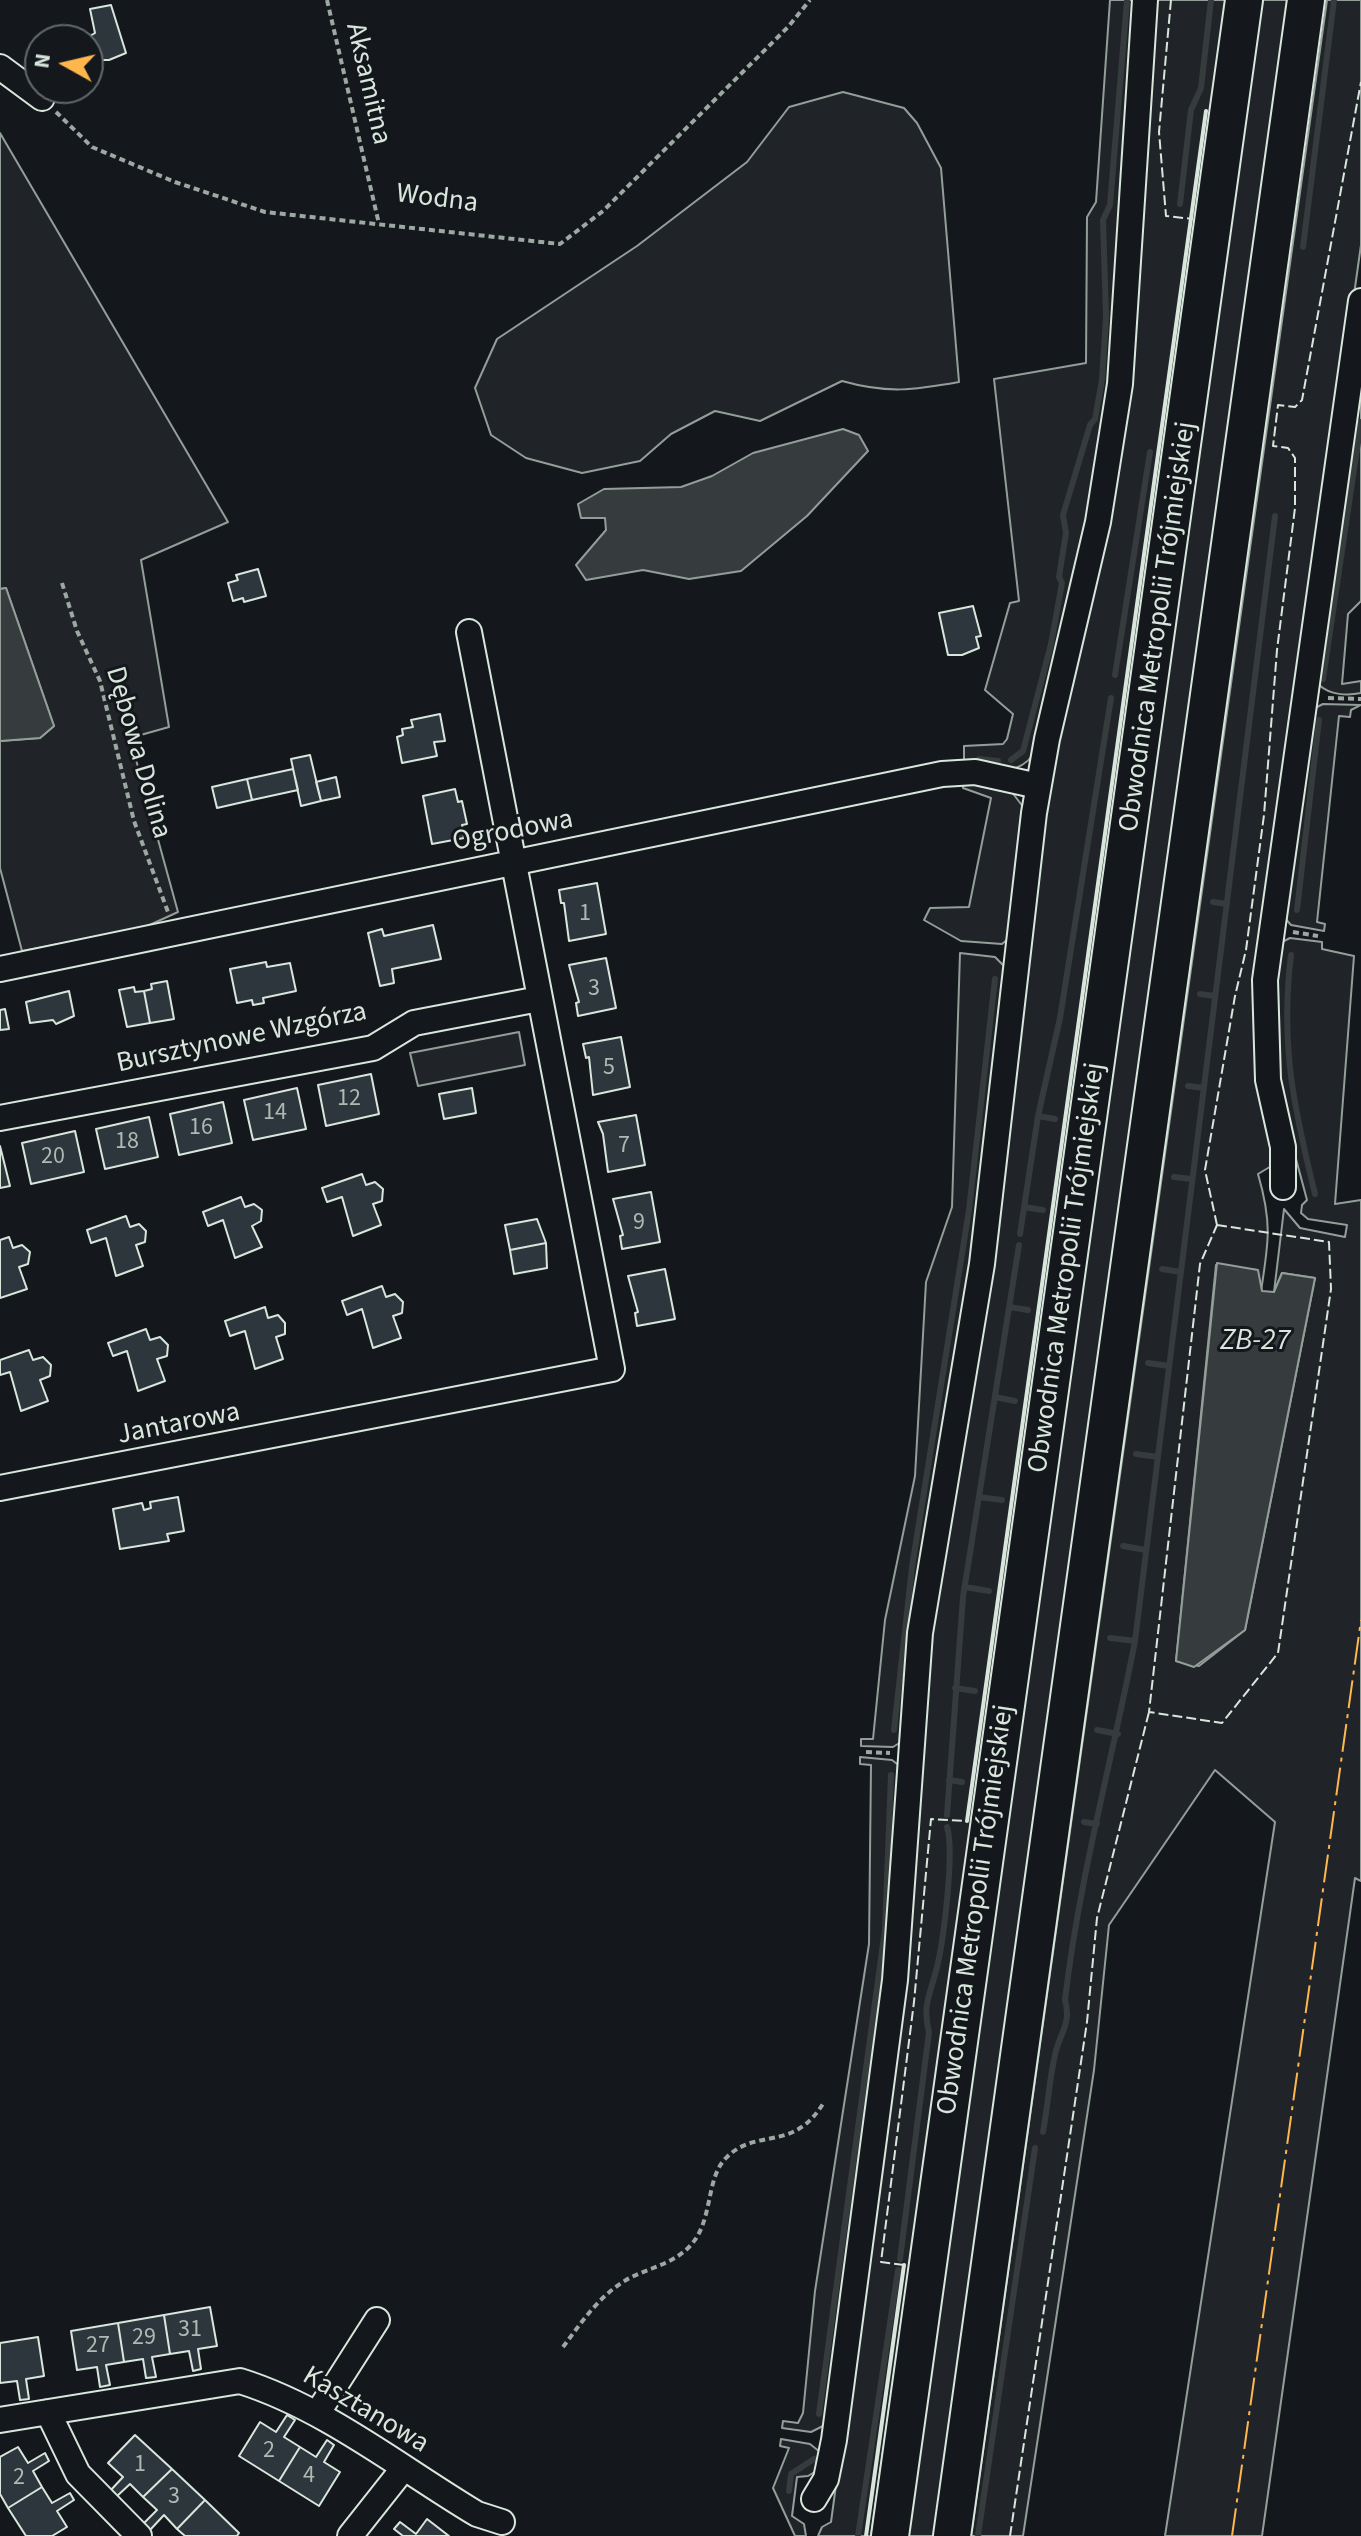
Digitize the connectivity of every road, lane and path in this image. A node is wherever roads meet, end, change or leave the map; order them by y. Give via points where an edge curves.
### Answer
1 (327, 0) edge
2 (810, 0) edge
3 (1145, 0) edge
4 (1244, 0) edge
5 (1306, 0) edge
6 (0, 67) edge
7 (24, 85) edge
8 (48, 104) edge
9 (379, 224) junction
10 (1361, 301) edge
11 (62, 583) dead end
12 (469, 632) dead end
13 (1361, 699) edge
14 (1343, 700) dead end
15 (1038, 786) junction
16 (512, 863) junction
17 (182, 929) junction
18 (0, 969) edge
19 (539, 999) junction
20 (0, 1118) edge
21 (1283, 1187) dead end
22 (0, 1488) edge
23 (824, 2102) dead end
24 (377, 2320) dead end
25 (563, 2347) dead end
26 (48, 2412) junction
27 (317, 2414) junction
28 (0, 2420) edge
29 (403, 2469) junction
30 (814, 2499) dead end
31 (502, 2522) dead end
32 (139, 2536) edge
33 (350, 2536) edge
34 (890, 2536) edge
35 (952, 2536) edge

1 - 9 path, Aksamitna
2 - 9 path, Wodna via 603,211 560,244
3 - 15 street via 1120,384 1098,522
4 - 34 highway, Obwodnica Metropolii Trójmiejskiej
5 - 35 highway
6 - 7 street
8 - 9 path, Wodna via 92,147 175,182 265,212
10 - 21 street via 1265,980 1268,1080 1283,1147
11 - 17 path, Dębowa Dolina via 100,681 134,821 158,892
12 - 16 street
13 - 14 path
15 - 16 street, Ogrodowa via 975,772 942,774
15 - 30 street via 982,1264 920,1633 889,2026 834,2440 826,2479
16 - 17 street, Ogrodowa
16 - 19 street
17 - 18 street, Ogrodowa
19 - 20 street, Bursztynowe Wzgórza via 414,1023 373,1048
19 - 22 street, Jantarowa via 612,1369
23 - 25 path via 813,2121 788,2136 740,2148 725,2158 713,2185 708,2217 691,2245 673,2260 626,2280 594,2306
24 - 27 street
26 - 27 street, Kasztanowa via 240,2381
26 - 28 street, Kasztanowa
26 - 32 street via 78,2474
27 - 29 street, Kasztanowa
29 - 31 street, Kasztanowa via 477,2514
29 - 33 street

